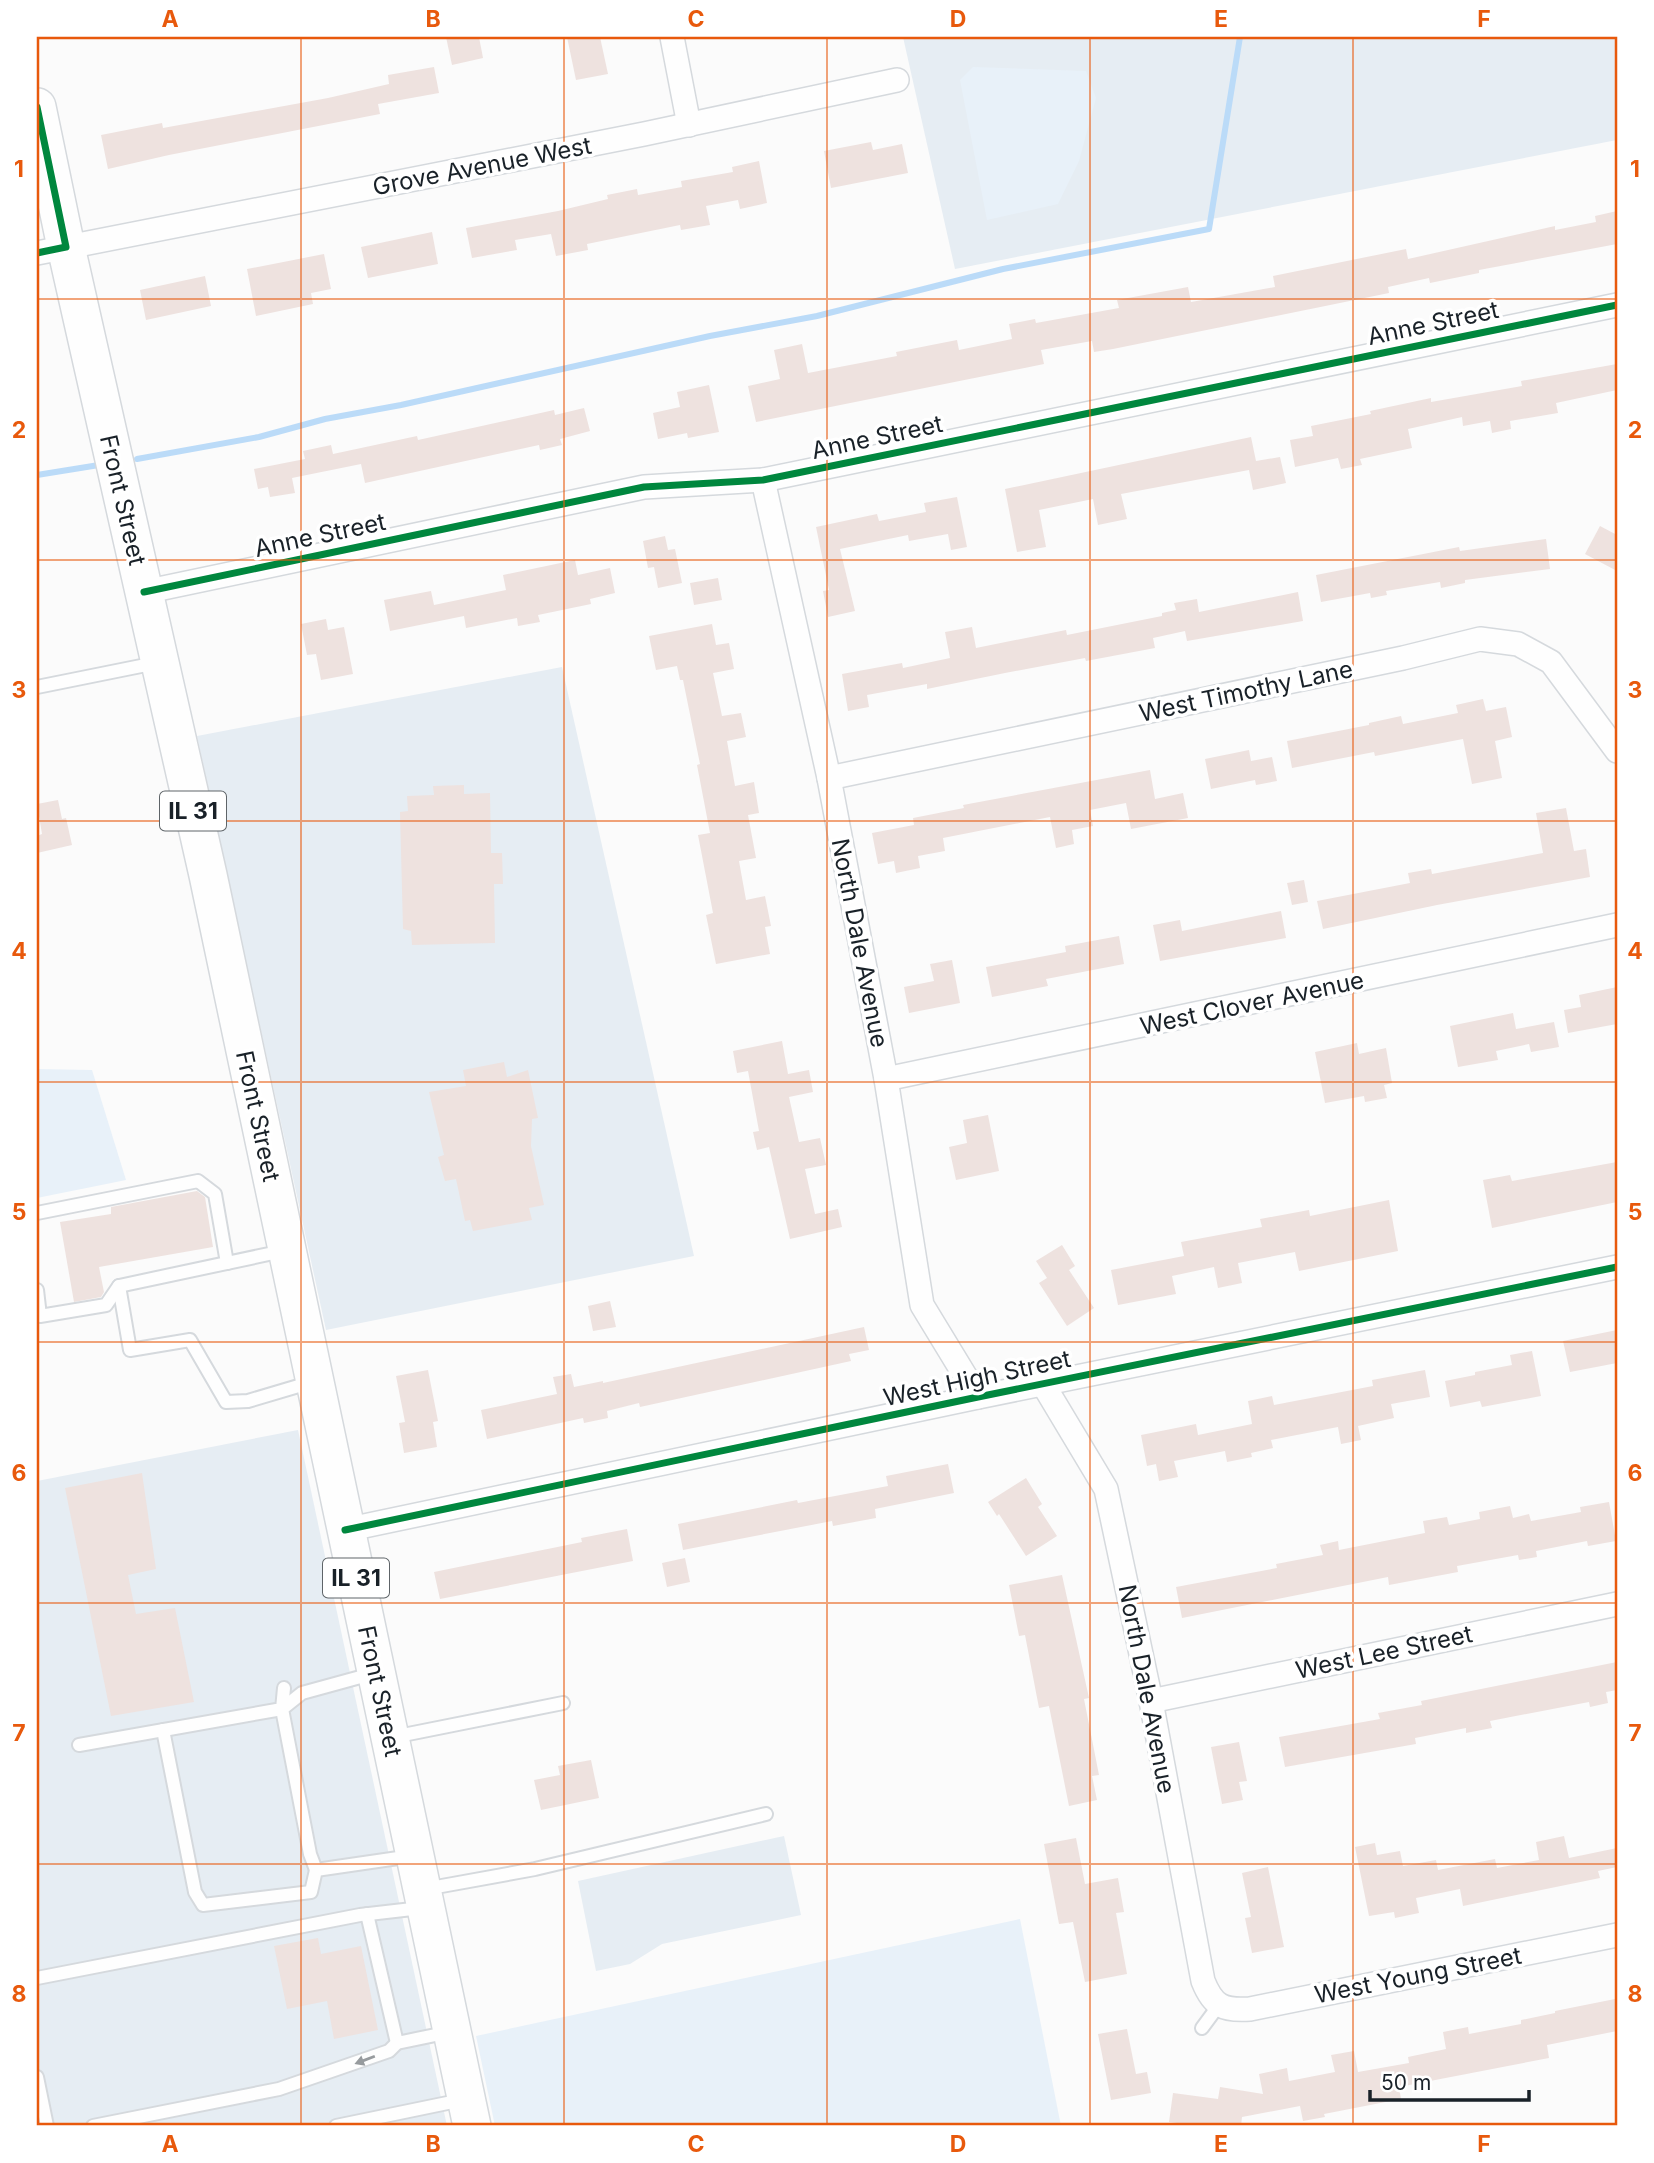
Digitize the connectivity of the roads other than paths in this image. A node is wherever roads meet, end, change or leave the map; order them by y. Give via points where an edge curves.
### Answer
1 (672, 37) edge
2 (897, 80) dead end
3 (37, 107) edge
4 (689, 125) junction
5 (51, 250) edge
6 (1617, 305) edge
7 (764, 480) junction
8 (144, 592) junction
9 (160, 662) junction
10 (37, 687) edge
11 (1617, 751) edge
12 (829, 778) junction
13 (1617, 925) edge
14 (886, 1079) junction
15 (37, 1213) edge
16 (286, 1250) junction
17 (227, 1263) junction
18 (1617, 1267) edge
19 (119, 1286) junction
20 (37, 1290) edge
21 (38, 1316) edge
22 (314, 1382) junction
23 (1043, 1384) junction
24 (978, 1397) junction
25 (345, 1530) junction
26 (1617, 1604) edge
27 (376, 1672) junction
28 (284, 1688) dead end
29 (1151, 1701) junction
30 (563, 1703) dead end
31 (282, 1709) junction
32 (163, 1730) junction
33 (389, 1738) junction
34 (79, 1745) dead end
35 (766, 1814) dead end
36 (316, 1870) junction
37 (420, 1884) junction
38 (367, 1914) junction
39 (1617, 1935) edge
40 (37, 1978) edge
41 (1219, 2005) junction
42 (1202, 2028) dead end
43 (452, 2032) junction
44 (397, 2043) junction
45 (37, 2077) edge
46 (469, 2113) edge
47 (380, 2122) edge
48 (47, 2126) edge
49 (93, 2126) edge
50 (336, 2126) edge

1 - 4 street
2 - 4 street, Grove Avenue West
3 - 5 main road, Front Street / IL 31
4 - 5 street, Grove Avenue West
5 - 8 main road, Front Street / IL 31
6 - 7 street, Anne Street
7 - 8 street, Anne Street via 644,487
7 - 12 street, North Dale Avenue
8 - 9 main road, Front Street / IL 31
9 - 10 lane
9 - 16 main road, Front Street / IL 31
11 - 12 street, West Timothy Lane via 1551,662 1518,644 1480,639
12 - 14 street, North Dale Avenue
13 - 14 street, West Clover Avenue
14 - 24 street, North Dale Avenue via 922,1305
15 - 17 lane via 198,1181 215,1194
16 - 17 lane
16 - 22 main road, Front Street / IL 31
17 - 19 lane
18 - 23 street, West High Street
19 - 21 lane via 106,1305
19 - 22 lane via 130,1350 190,1340 226,1402 248,1401
20 - 21 lane
22 - 25 main road, Front Street / IL 31
23 - 24 street, West High Street
23 - 29 street, North Dale Avenue via 1106,1489
24 - 25 street, West High Street
25 - 27 main road, Front Street / IL 31
26 - 29 street, West Lee Street
27 - 31 lane via 302,1693
27 - 33 main road, Front Street / IL 31
28 - 31 lane
29 - 41 street, North Dale Avenue via 1203,1981
30 - 33 lane
31 - 32 lane
31 - 36 lane
32 - 34 lane
32 - 36 lane via 195,1892 202,1905 311,1892
33 - 37 main road, Front Street / IL 31
35 - 37 lane via 535,1869
36 - 37 lane
37 - 38 lane
37 - 43 main road, Front Street / IL 31
38 - 40 lane
38 - 44 lane
39 - 41 street, West Young Street via 1250,2009
41 - 42 lane
43 - 44 lane
43 - 46 main road, Front Street / IL 31
44 -> 49 lane via 389,2050 279,2089
45 - 48 lane
46 - 47 lane
47 - 50 lane

